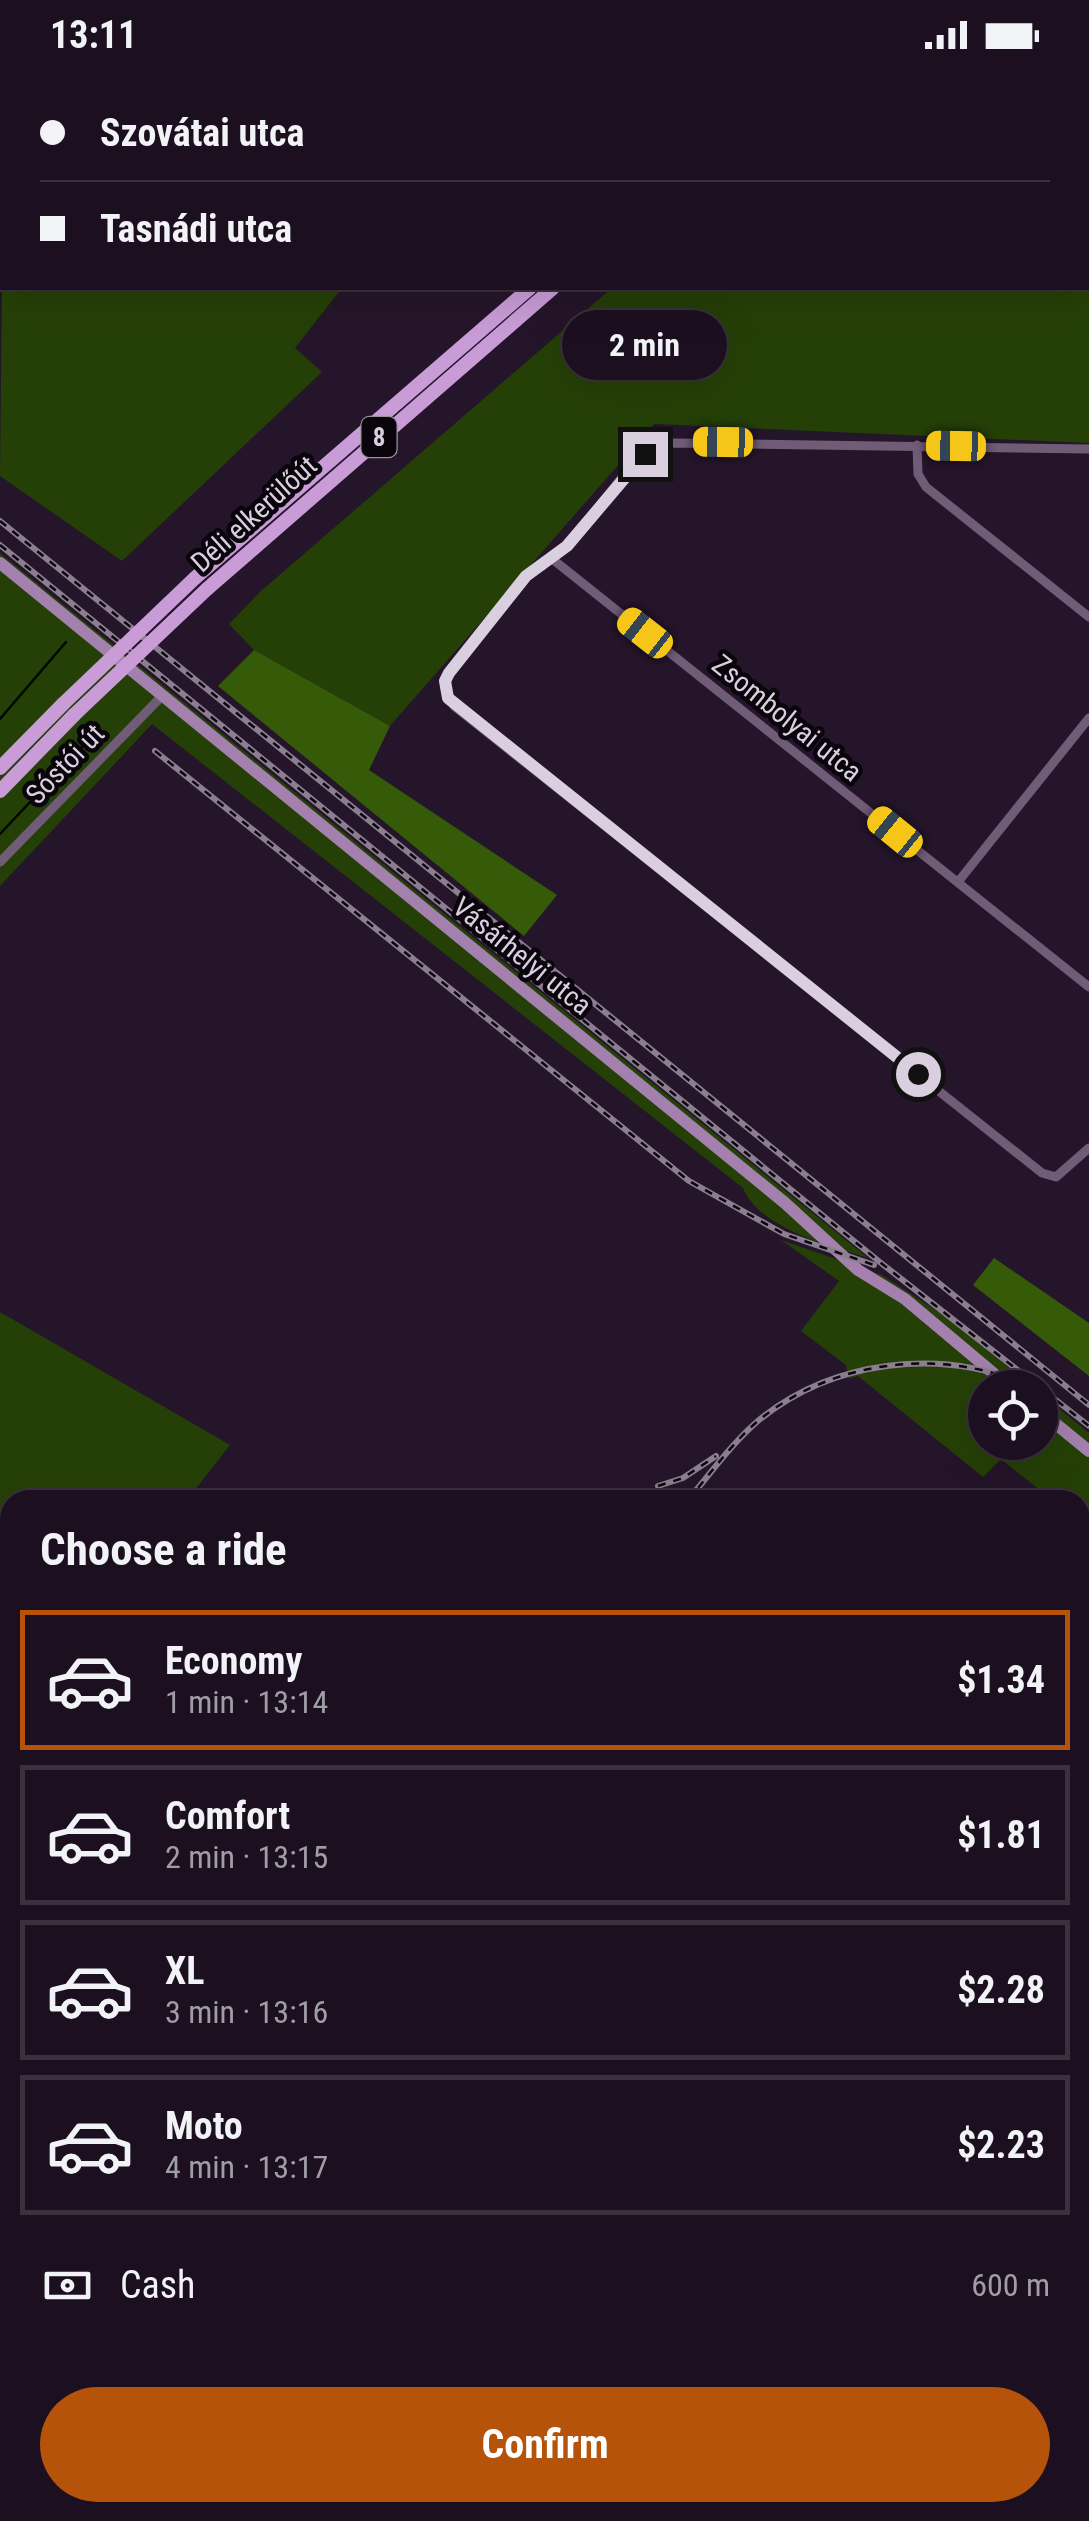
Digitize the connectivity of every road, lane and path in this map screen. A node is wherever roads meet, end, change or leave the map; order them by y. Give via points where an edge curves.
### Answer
1 (528, 290) edge
2 (551, 290) edge
3 (918, 445) junction
4 (1089, 449) edge
5 (552, 558) junction
6 (0, 564) edge
7 (1089, 616) edge
8 (162, 696) junction
9 (68, 709) junction
10 (1089, 718) edge
11 (0, 768) edge
12 (0, 791) edge
13 (0, 862) edge
14 (958, 882) junction
15 (1089, 987) edge
16 (1089, 1148) edge
17 (990, 1370) edge
18 (1058, 1426) edge
19 (1089, 1452) edge

1 - 9 main road, Déli elkerülőút / 8, bridge via 195,578
2 - 9 main road, Déli elkerülőút / 8, bridge
3 - 4 street
3 - 5 street via 672,442 632,465
3 - 7 street via 918,474 926,486
5 - 14 street, Zsombolyai utca
5 - 16 street via 526,576 449,673 445,688 454,706 1048,1176 1064,1173
6 - 8 street, Vásárhelyi utca
8 - 13 street, Sóstói út
8 - 17 street, Vásárhelyi utca via 771,1191 858,1270 906,1300
9 - 11 main road, Déli elkerülőút / 8
9 - 12 main road, Déli elkerülőút / 8
10 - 14 street
14 - 15 street, Zsombolyai utca
18 - 19 street

